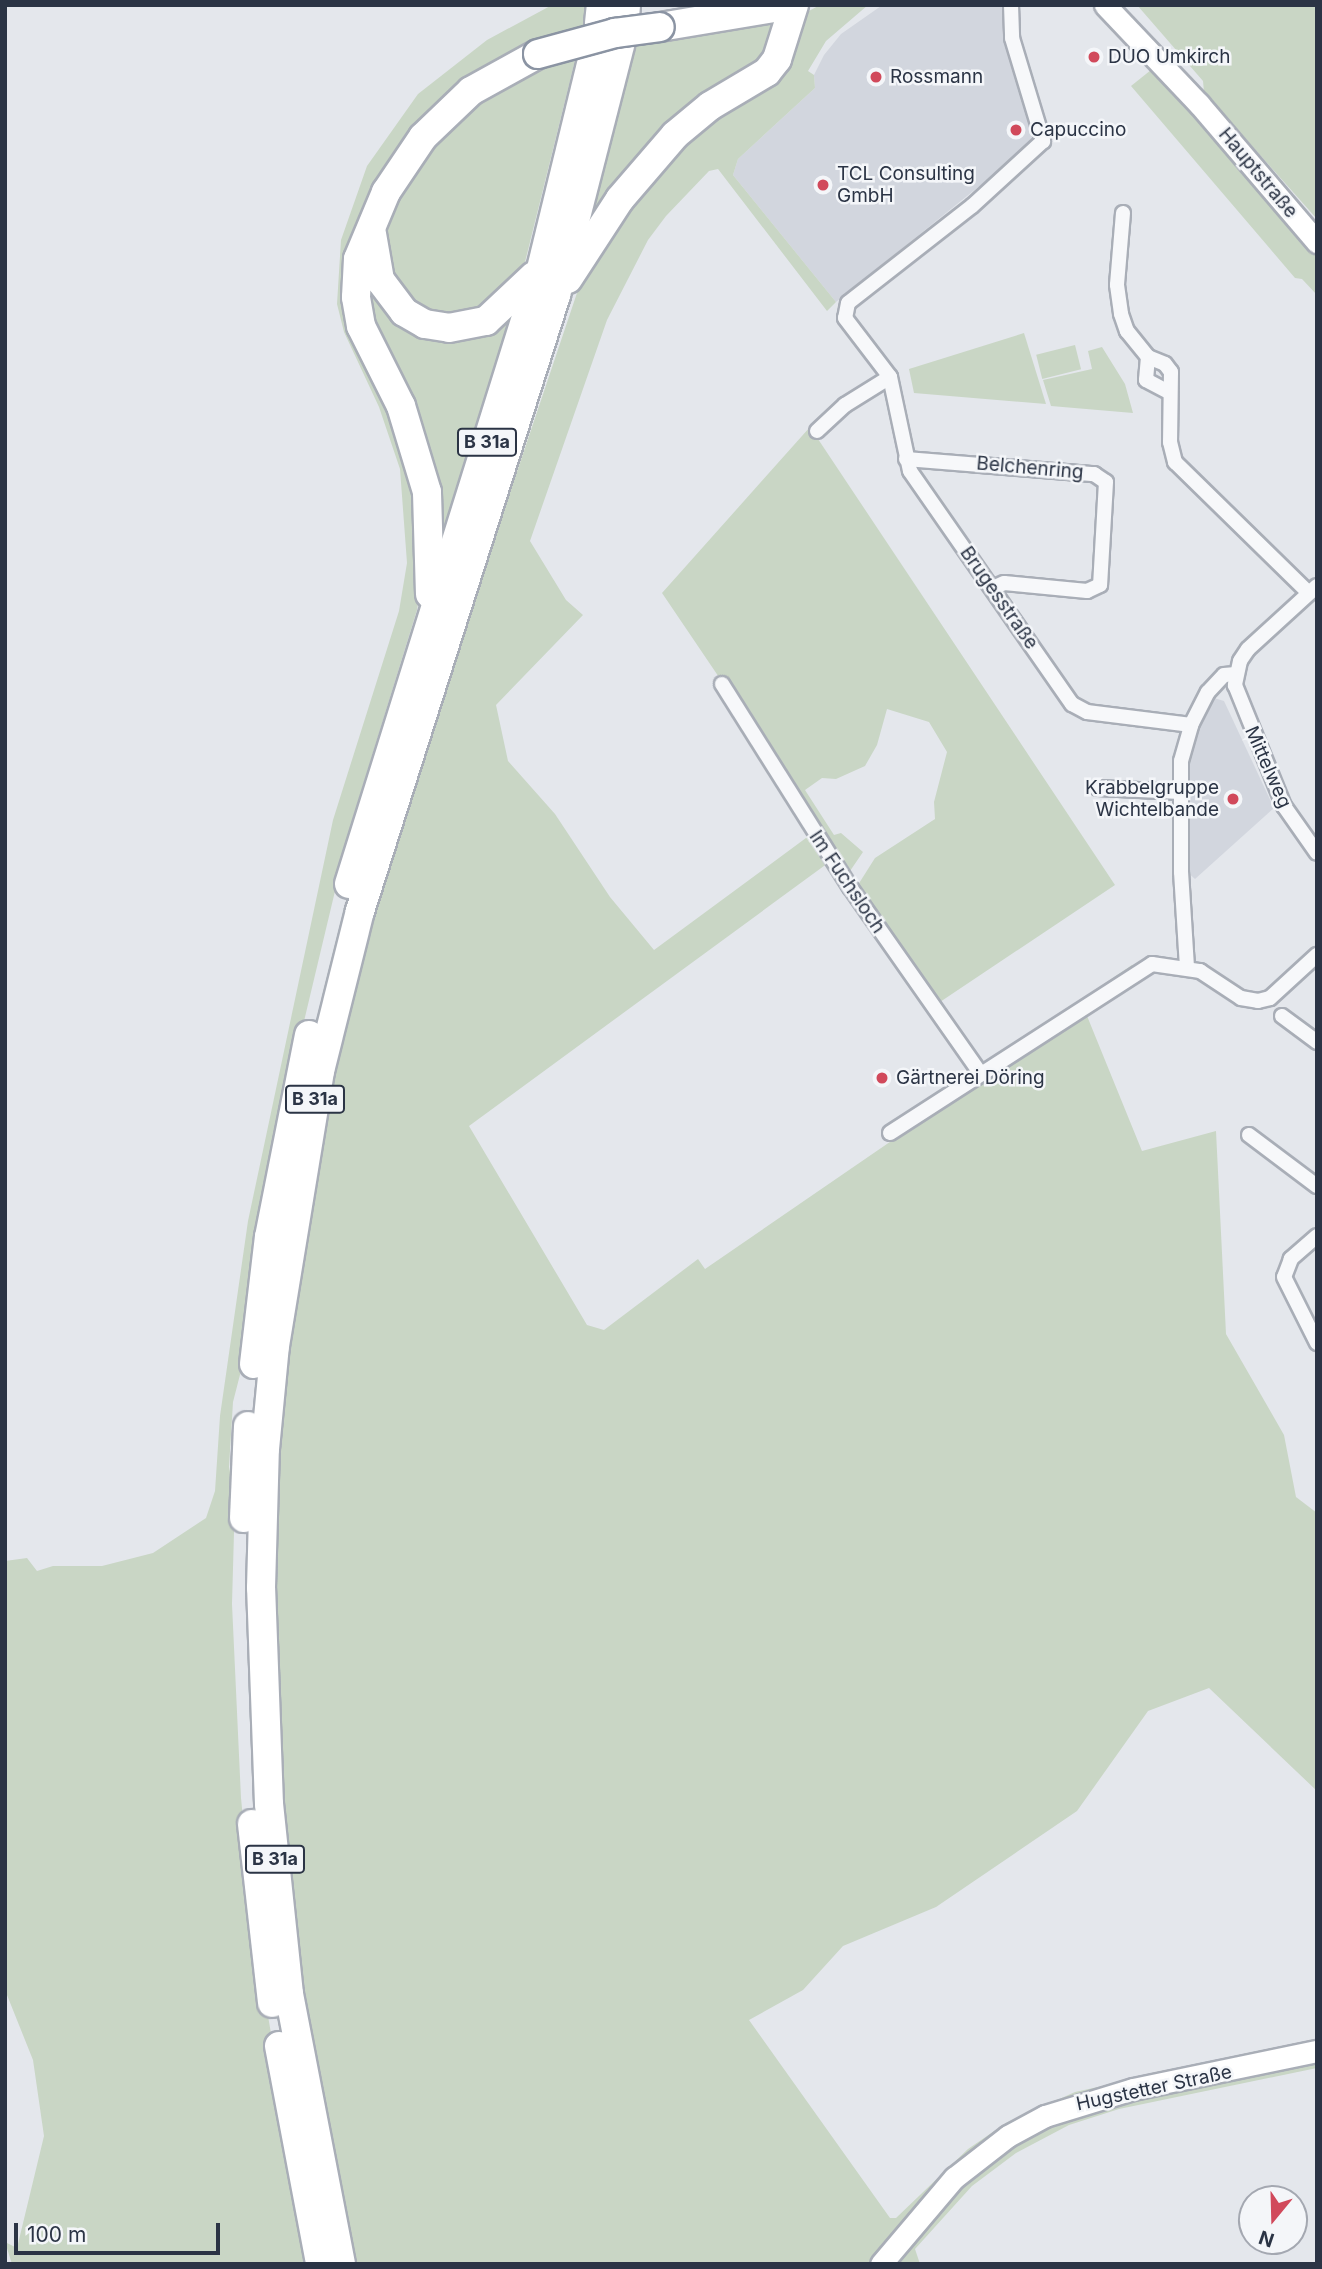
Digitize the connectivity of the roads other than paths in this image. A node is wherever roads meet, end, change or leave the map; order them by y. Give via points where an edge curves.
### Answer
1 (793, 5) edge
2 (1011, 5) edge
3 (1019, 5) edge
4 (1105, 5) edge
5 (1119, 5) edge
6 (1012, 28) junction
7 (1199, 104) junction
8 (1123, 213) dead end
9 (372, 221) junction
10 (1317, 242) edge
11 (541, 269) junction
12 (556, 295) junction
13 (1148, 358) junction
14 (890, 377) junction
15 (1170, 393) junction
16 (817, 431) dead end
17 (906, 459) junction
18 (993, 588) junction
19 (1313, 589) edge
20 (431, 615) junction
21 (1236, 674) junction
22 (722, 684) dead end
23 (1191, 725) junction
24 (1098, 788) dead end
25 (1180, 792) junction
26 (1317, 853) edge
27 (1317, 956) edge
28 (1187, 967) junction
29 (1282, 1016) dead end
30 (1317, 1042) edge
31 (980, 1073) junction
32 (890, 1133) dead end
33 (1249, 1135) dead end
34 (1317, 1186) edge
35 (1317, 1236) edge
36 (1317, 1343) edge
37 (1317, 2051) edge
38 (320, 2264) edge
39 (341, 2264) edge
40 (881, 2264) edge

1 - 9 highway, bridge via 604,35 538,54 499,73 445,113 402,164
1 - 12 highway via 777,58 767,72 710,106 646,165
2 - 6 street, Brugesstraße
3 - 6 street
4 - 7 street, Hauptstraße
5 - 7 street, Hauptstraße via 1195,92
6 - 14 street, Brugesstraße via 1043,141 972,206 848,303 845,318
7 - 10 street, Hauptstraße
8 - 13 street via 1117,285 1121,314 1127,331
9 - 11 highway via 374,262 380,280 404,312 425,324 449,328 486,321
9 - 20 highway via 358,259 359,314 409,426 427,492
11 - 12 highway, B 31a via 607,48
11 - 20 highway, B 31a
12 - 39 highway, B 31a via 360,911 307,1138 275,1346 265,1449 261,1588 269,1804 289,1994
13 - 15 street via 1165,364 1171,372
13 - 15 street via 1146,380
14 - 16 street via 845,405
14 - 17 street, Brugesstraße
15 - 19 street via 1170,442 1175,462
17 - 18 street, Brugesstraße
17 - 18 street, Belchenring via 1094,474 1106,482 1100,584 1087,591 1003,583
18 - 23 street, Brugesstraße via 1072,704 1087,712
19 - 21 street via 1248,649
20 - 38 highway, B 31a via 363,835 292,1108 260,1299 245,1467 243,1656 249,1801 271,2002
21 - 23 street via 1224,675 1211,688
21 - 26 street, Mittelweg via 1239,700 1271,778 1284,806
22 - 31 street, Im Fuchsloch via 835,865
23 - 25 street via 1181,761
24 - 25 street
25 - 28 street
27 - 28 street via 1270,998 1258,1001 1241,998
28 - 31 street via 1152,964 1134,973
29 - 30 street
31 - 32 street
33 - 34 street
35 - 36 street via 1291,1259 1284,1276
37 - 40 street, Hugstetter Straße via 1133,2089 1045,2116 1008,2136 954,2178

